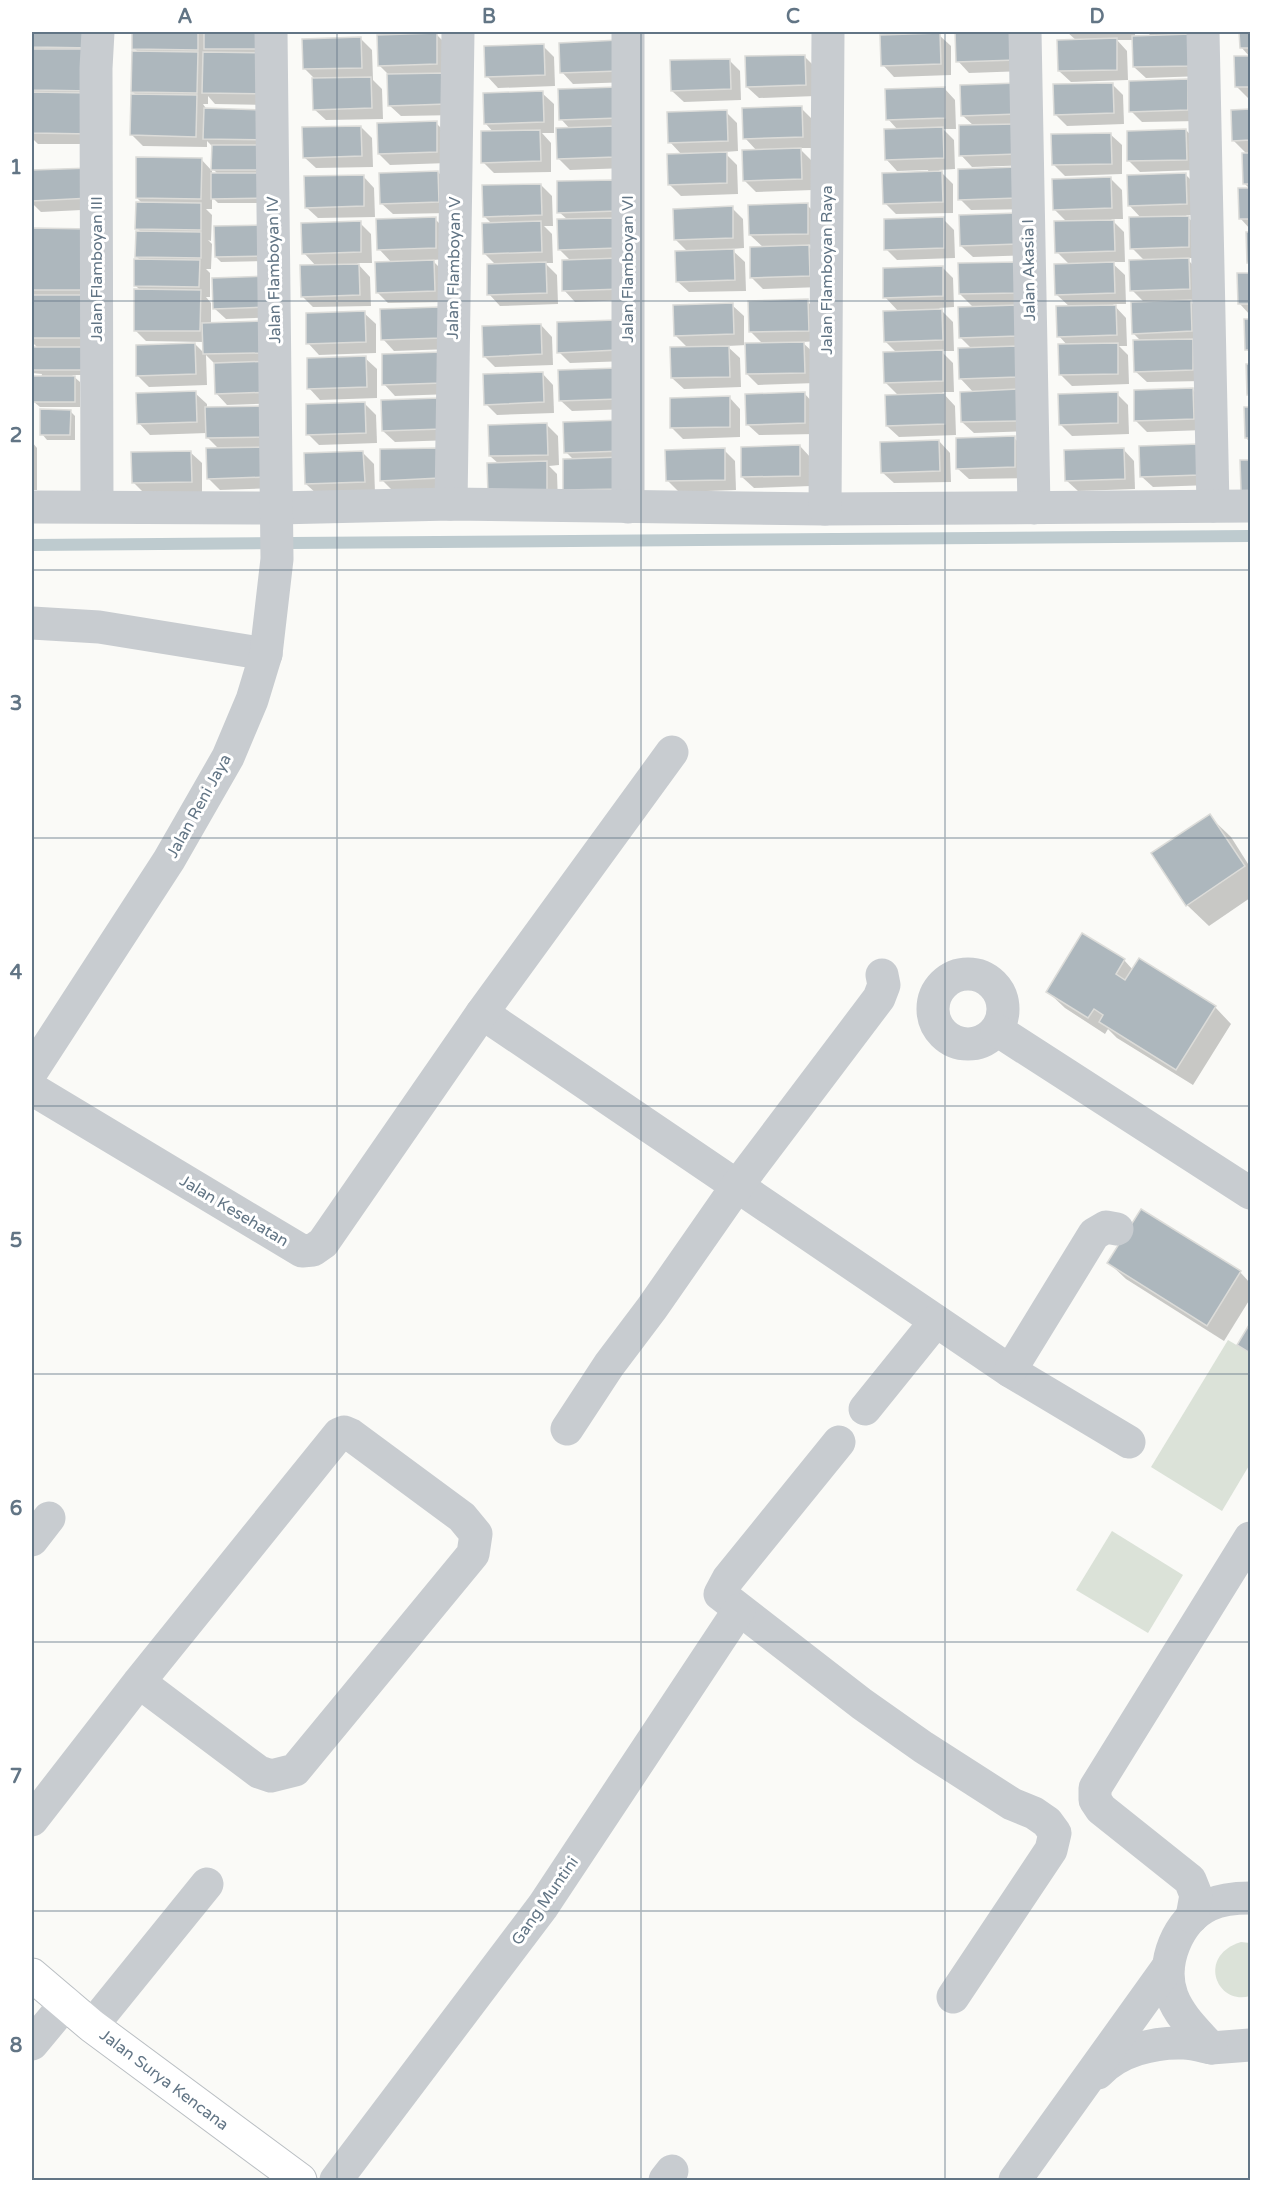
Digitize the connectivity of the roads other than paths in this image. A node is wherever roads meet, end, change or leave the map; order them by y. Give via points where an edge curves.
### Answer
1 (99, 32) edge
2 (271, 32) edge
3 (458, 32) edge
4 (628, 32) edge
5 (828, 32) edge
6 (1025, 32) edge
7 (1203, 32) edge
8 (451, 504) junction
9 (97, 506) junction
10 (1213, 506) junction
11 (1251, 506) edge
12 (32, 507) edge
13 (628, 507) junction
14 (277, 508) junction
15 (1034, 508) junction
16 (825, 509) junction
17 (32, 623) edge
18 (266, 654) junction
19 (672, 752) dead end
20 (882, 975) dead end
21 (482, 1014) junction
22 (997, 1030) dead end
23 (32, 1071) edge
24 (32, 1089) edge
25 (737, 1186) junction
26 (1251, 1193) edge
27 (1117, 1229) dead end
28 (936, 1321) junction
29 (1010, 1371) junction
30 (864, 1409) dead end
31 (567, 1429) dead end
32 (839, 1442) dead end
33 (1128, 1442) dead end
34 (1251, 1538) edge
35 (739, 1610) junction
36 (139, 1682) junction
37 (32, 1820) edge
38 (207, 1884) dead end
39 (1251, 1898) edge
40 (1192, 1917) junction
41 (1168, 1967) junction
42 (32, 1975) edge
43 (953, 1997) dead end
44 (66, 2003) junction
45 (92, 2026) junction
46 (32, 2044) edge
47 (1251, 2045) edge
48 (1211, 2048) junction
49 (1076, 2098) junction
50 (300, 2181) edge
51 (336, 2181) edge
52 (1015, 2181) edge

1 - 9 street, Jalan Flamboyan III
2 - 14 street, Jalan Flamboyan IV
3 - 8 street, Jalan Flamboyan V
4 - 13 street, Jalan Flamboyan VI
5 - 16 street, Jalan Flamboyan Raya
6 - 15 street, Jalan Akasia I
7 - 10 street
8 - 13 street
8 - 14 street
9 - 12 street
9 - 14 street
10 - 11 street
10 - 15 street
13 - 16 street
14 - 18 street, Jalan Reni Jaya via 277,559
15 - 16 street
17 - 18 street via 99,627
18 - 23 street, Jalan Reni Jaya via 228,757 169,860
19 - 21 street
20 - 25 street via 884,986 879,998
21 - 24 street, Jalan Kesehatan via 323,1243 313,1250 302,1251 287,1243
21 - 25 street
22 - 26 street
25 - 28 street
25 - 31 street
27 - 29 street via 1106,1227 1094,1234
28 - 29 street
28 - 30 street
29 - 33 street
32 - 35 street via 720,1590 722,1598
34 - 40 street via 1095,1788 1097,1805 1190,1880 1196,1894
35 - 43 street via 871,1711 1012,1804 1034,1813 1055,1833 1051,1850
35 - 51 street, Gang Muntini via 543,1906
36 - 36 street via 259,1772 271,1776 295,1770 473,1554 477,1534 462,1517 342,1432
36 - 37 street
38 - 45 street
39 - 40 street via 1209,1905
40 - 41 street via 1178,1934
41 - 48 street via 1171,1995 1181,2014
41 - 49 street
42 - 44 main road, Jalan Surya Kencana
44 - 45 main road, Jalan Surya Kencana
44 - 46 street
45 - 50 main road, Jalan Surya Kencana
47 - 48 street
48 - 49 street via 1184,2043 1156,2044 1129,2052 1105,2066
49 - 52 street

